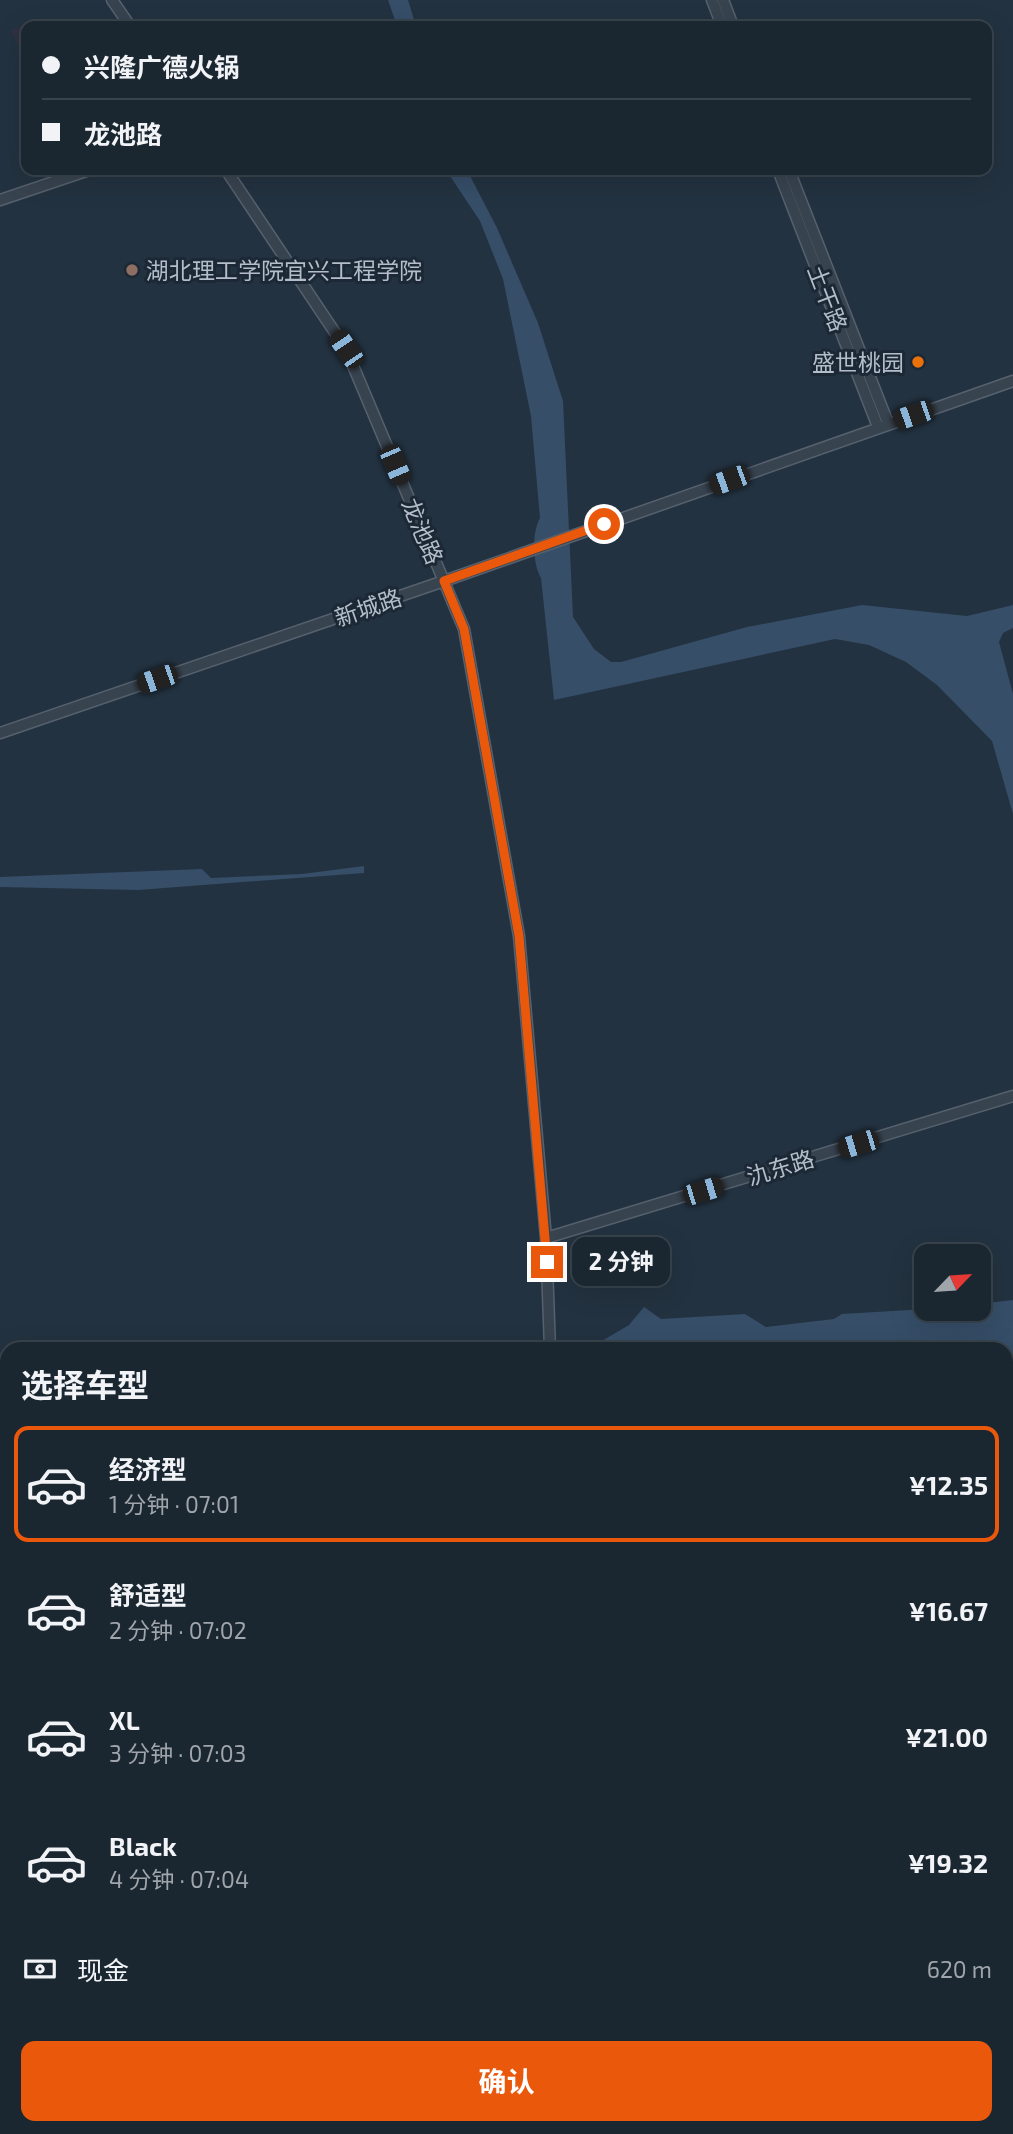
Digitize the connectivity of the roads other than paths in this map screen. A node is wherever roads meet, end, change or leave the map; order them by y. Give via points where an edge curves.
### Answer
1 (113, 0) edge
2 (712, 0) edge
3 (723, 0) edge
4 (127, 21) edge
5 (720, 21) edge
6 (731, 21) edge
7 (75, 175) edge
8 (229, 175) edge
9 (780, 175) edge
10 (791, 175) edge
11 (0, 201) edge
12 (1013, 381) edge
13 (883, 425) junction
14 (444, 581) junction
15 (0, 733) edge
16 (1013, 1096) edge
17 (546, 1238) junction
18 (549, 1342) edge

1 - 4 street
2 - 5 street
3 - 6 street
7 - 11 street
8 - 14 street, 龙池路 via 346,349
9 - 13 street, 土干路
10 - 13 street, 土干路
12 - 13 street, 新城路
13 - 14 street, 新城路
14 - 15 street, 新城路
14 - 17 street, 龙池路 via 464,629 519,936
16 - 17 street, 氿东路
17 - 18 street, 龙池路

